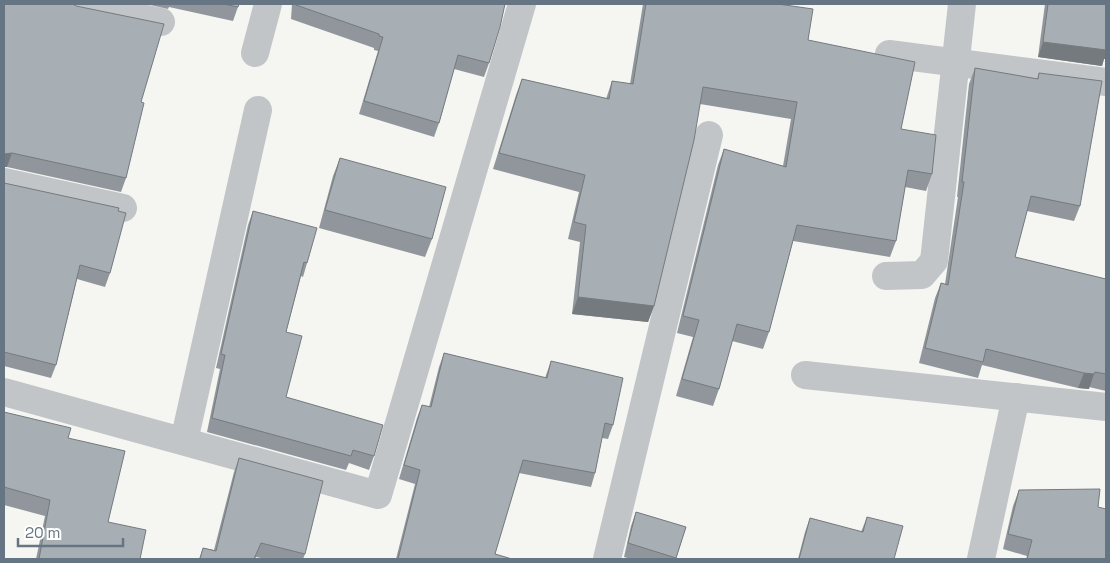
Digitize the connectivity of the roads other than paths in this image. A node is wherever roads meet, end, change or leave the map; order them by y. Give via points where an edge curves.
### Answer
1 (75, 4) edge
2 (268, 4) edge
3 (522, 4) edge
4 (962, 4) edge
5 (161, 22) edge
6 (255, 52) dead end
7 (889, 54) dead end
8 (956, 63) junction
9 (1106, 82) edge
10 (258, 110) dead end
11 (710, 135) dead end
12 (4, 182) edge
13 (122, 208) dead end
14 (886, 276) dead end
15 (805, 375) dead end
16 (4, 392) edge
17 (1016, 397) junction
18 (1106, 407) edge
19 (184, 441) junction
20 (607, 559) edge
21 (981, 559) edge

1 - 5 street
2 - 6 street
3 - 19 street via 378,495
4 - 8 street
7 - 8 street
8 - 9 street
8 - 14 street via 934,262 922,275
10 - 19 street
11 - 20 street
12 - 13 street
15 - 17 street
16 - 19 street
17 - 18 street
17 - 21 street

